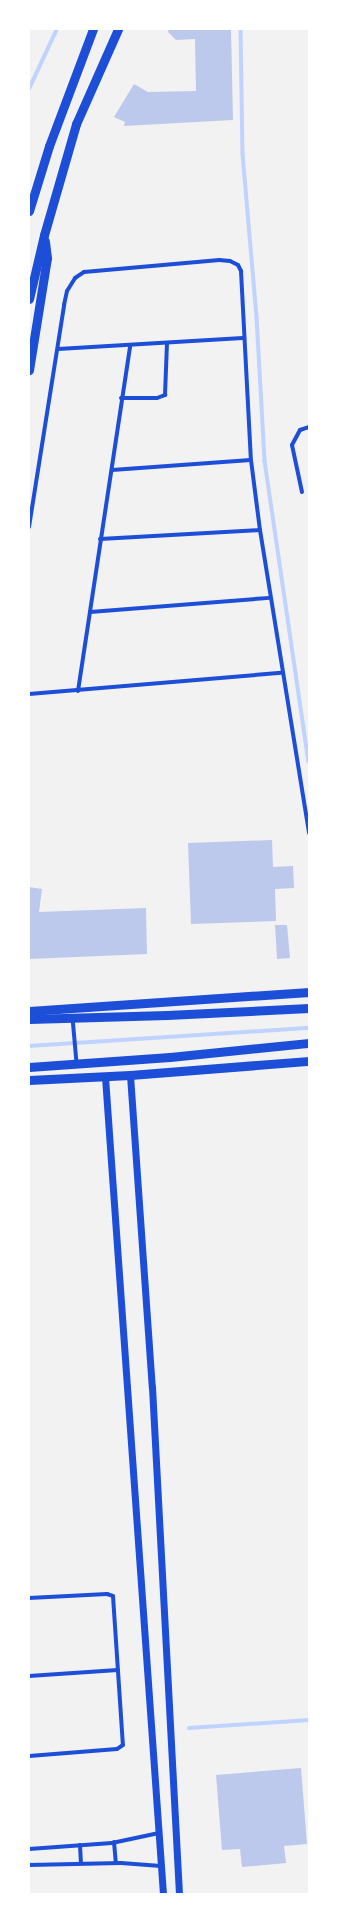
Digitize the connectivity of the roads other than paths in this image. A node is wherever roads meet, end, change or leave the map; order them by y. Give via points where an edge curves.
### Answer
1 (93, 29) edge
2 (118, 29) edge
3 (29, 211) edge
4 (44, 235) junction
5 (29, 299) edge
6 (243, 338) junction
7 (167, 344) junction
8 (130, 347) junction
9 (58, 350) junction
10 (29, 370) edge
11 (122, 398) junction
12 (309, 427) edge
13 (251, 460) junction
14 (112, 470) junction
15 (302, 492) dead end
16 (29, 527) edge
17 (260, 530) junction
18 (100, 539) junction
19 (269, 598) junction
20 (90, 612) junction
21 (281, 673) junction
22 (78, 692) junction
23 (29, 694) edge
24 (309, 833) edge
25 (309, 992) edge
26 (309, 1008) edge
27 (29, 1011) edge
28 (29, 1019) edge
29 (74, 1022) junction
30 (309, 1043) edge
31 (76, 1058) junction
32 (309, 1061) edge
33 (29, 1067) edge
34 (130, 1075) junction
35 (105, 1076) junction
36 (29, 1080) edge
37 (29, 1598) edge
38 (118, 1670) junction
39 (29, 1676) edge
40 (29, 1756) edge
41 (159, 1833) junction
42 (114, 1842) junction
43 (80, 1845) junction
44 (29, 1849) edge
45 (81, 1863) junction
46 (116, 1863) junction
47 (29, 1864) edge
48 (162, 1866) junction
49 (163, 1894) edge
50 (179, 1894) edge

1 - 3 highway via 49,146
2 - 4 highway via 76,124
4 - 5 highway
4 - 10 highway via 47,258
6 - 7 street
6 - 9 street via 241,271 235,262 219,260 80,274 67,291
6 - 13 street
7 - 8 street
7 - 11 street via 165,395 157,398
8 - 9 street
8 - 11 street
9 - 16 street
11 - 14 street
12 - 15 street via 300,430 292,445
13 - 14 street
13 - 17 street
14 - 18 street
17 - 18 street
17 - 19 street
18 - 20 street
19 - 20 street
19 - 21 street
20 - 22 street
21 - 22 street
21 - 24 street
22 - 23 street
25 - 27 highway
26 - 29 highway
28 - 29 highway
29 - 31 street
30 - 31 highway via 170,1058
31 - 33 highway
32 - 34 highway
34 - 35 highway
34 - 50 street via 152,1387
35 - 36 highway
35 - 41 street
37 - 38 street via 112,1594
38 - 39 street
38 - 40 street via 121,1748
41 - 42 street
41 - 48 street
42 - 43 street
42 - 46 street
43 - 44 street
43 - 45 street
45 - 46 street
45 - 47 street
46 - 48 street
48 - 49 street

